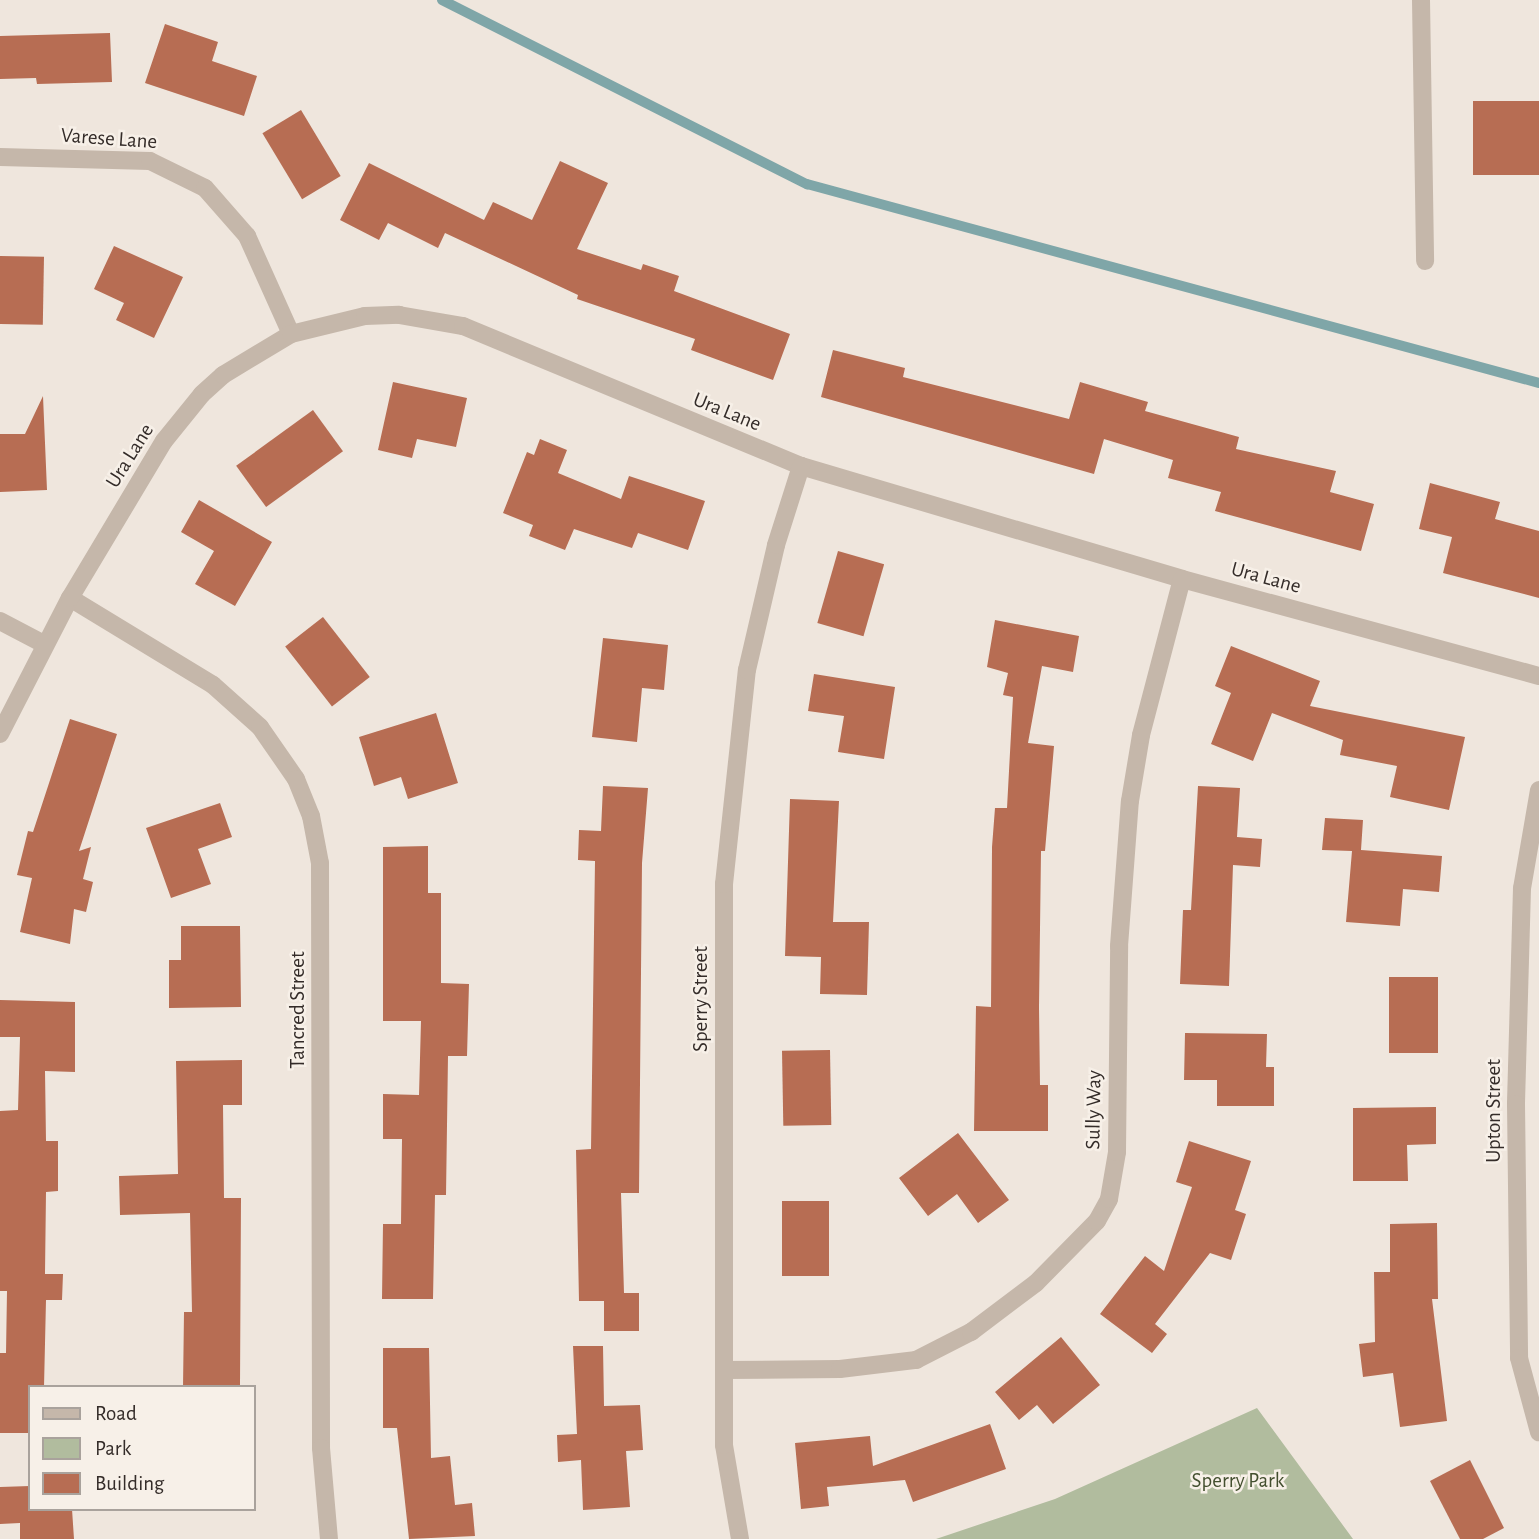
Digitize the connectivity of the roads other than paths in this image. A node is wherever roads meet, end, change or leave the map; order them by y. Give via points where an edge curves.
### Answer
1 (1421, 0) edge
2 (0, 157) edge
3 (1425, 261) dead end
4 (290, 334) junction
5 (801, 466) junction
6 (1182, 579) junction
7 (71, 598) junction
8 (0, 621) edge
9 (44, 644) junction
10 (1539, 676) edge
11 (0, 734) edge
12 (1539, 790) edge
13 (724, 1370) junction
14 (1539, 1432) edge
15 (329, 1539) edge
16 (740, 1539) edge

1 - 3 street
2 - 4 street, Varese Lane via 150,161 205,188 247,236
4 - 5 street, Ura Lane via 365,316 399,315 463,326
4 - 7 street, Ura Lane via 249,357 202,394 164,441
5 - 6 street, Ura Lane
5 - 13 street, Sperry Street via 776,545 747,670 730,806 724,884
6 - 10 street, Ura Lane
6 - 13 street, Sully Way via 1141,735 1130,802 1119,946 1117,1152 1109,1199 1097,1221 1036,1283 971,1332 916,1360 841,1369
7 - 9 street, Ura Lane
7 - 15 street, Tancred Street via 179,662 260,727 296,779 311,816 320,863 321,1434
8 - 9 street
9 - 11 street, Ura Lane
12 - 14 street, Upton Street via 1530,826 1520,929 1516,1319 1519,1358
13 - 16 street, Sperry Street via 724,1446

